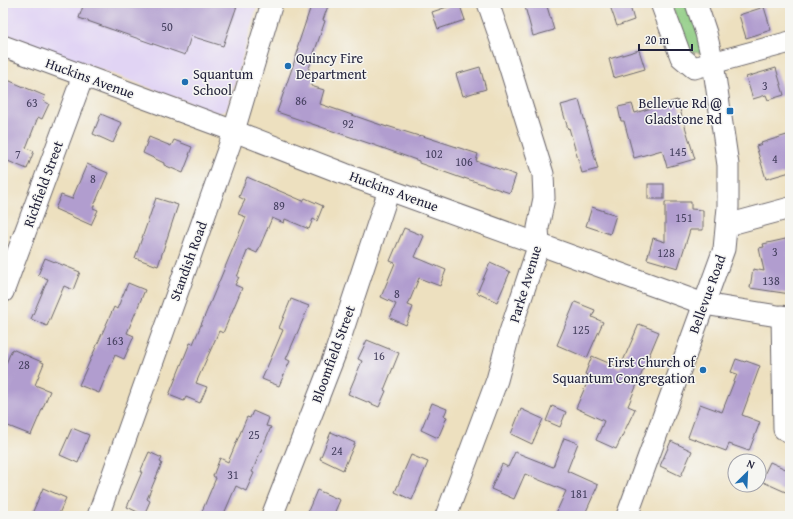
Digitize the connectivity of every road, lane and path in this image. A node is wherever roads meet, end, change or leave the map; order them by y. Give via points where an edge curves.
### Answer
1 (272, 3) edge
2 (488, 3) edge
3 (662, 3) edge
4 (696, 3) edge
5 (790, 42) edge
6 (3, 46) edge
7 (713, 63) junction
8 (83, 76) junction
9 (234, 131) junction
10 (389, 190) junction
11 (790, 208) edge
12 (727, 225) junction
13 (539, 244) junction
14 (3, 292) edge
15 (704, 304) junction
16 (786, 317) edge
17 (790, 432) edge
18 (98, 516) edge
19 (272, 516) edge
20 (446, 516) edge
21 (627, 516) edge

1 - 9 street, Standish Road
2 - 13 street, Parke Avenue via 543,174 544,198 538,228
3 - 7 street via 681,57 694,68
4 - 7 street, Bellevue Road
5 - 7 street
6 - 8 street, Huckins Avenue
7 - 12 street, Bellevue Road via 728,165
8 - 9 street, Huckins Avenue
8 - 14 street, Richfield Street
9 - 10 street, Huckins Avenue
9 - 18 street, Standish Road
10 - 13 street, Huckins Avenue
10 - 19 street, Bloomfield Street via 335,354
11 - 12 street
12 - 15 street, Bellevue Road via 724,249
13 - 15 street, Huckins Avenue
13 - 20 street, Parke Avenue via 497,380
15 - 16 street, Huckins Avenue
15 - 21 street, Bellevue Road
16 - 17 street via 784,429

